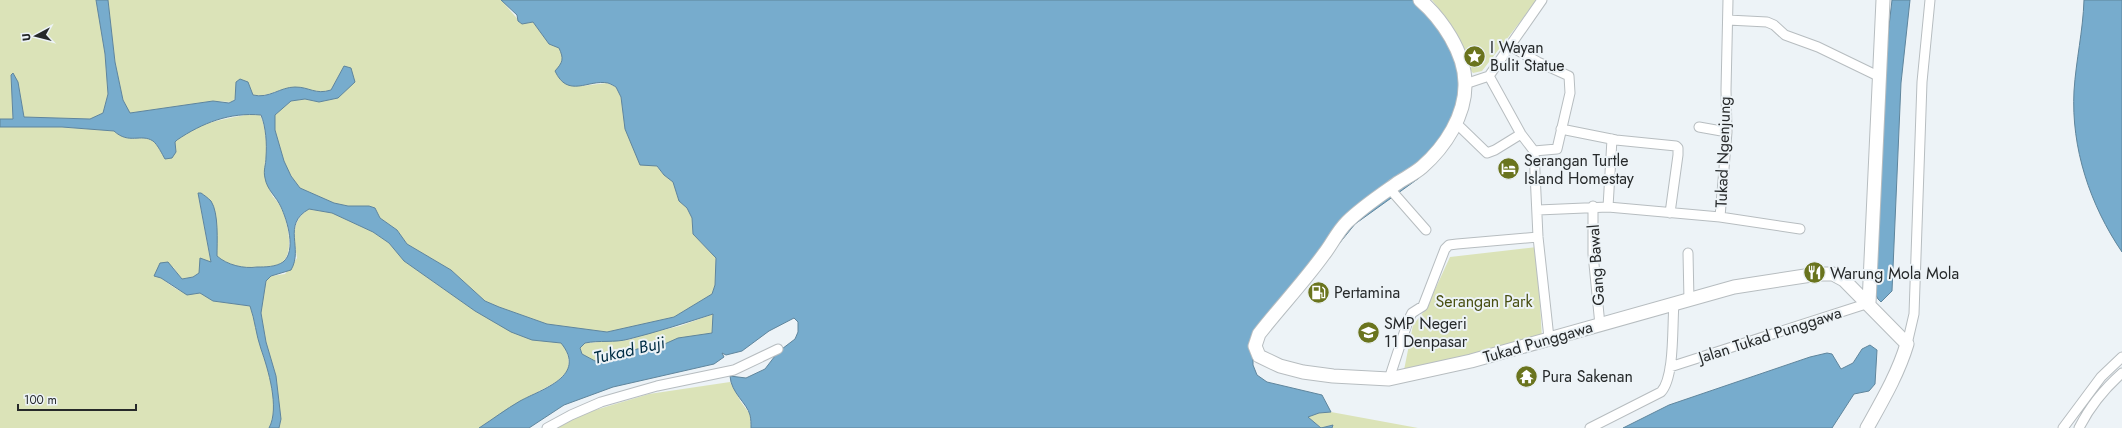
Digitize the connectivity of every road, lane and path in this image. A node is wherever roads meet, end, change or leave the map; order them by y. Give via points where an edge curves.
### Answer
1 (1420, 0) edge
2 (1542, 0) edge
3 (1728, 0) edge
4 (1882, 0) edge
5 (1930, 0) edge
6 (1728, 20) junction
7 (1510, 46) junction
8 (1489, 76) junction
9 (1878, 76) junction
10 (1465, 84) junction
11 (1456, 123) junction
12 (1699, 127) dead end
13 (1561, 129) junction
14 (1727, 132) junction
15 (1521, 134) junction
16 (1612, 139) junction
17 (1534, 151) junction
18 (1390, 189) junction
19 (1593, 206) junction
20 (1608, 207) junction
21 (1538, 210) junction
22 (1670, 213) junction
23 (1720, 217) junction
24 (1800, 229) dead end
25 (1426, 230) dead end
26 (1538, 237) junction
27 (1688, 253) dead end
28 (1689, 300) junction
29 (1869, 303) junction
30 (1674, 304) junction
31 (1600, 325) junction
32 (1549, 338) junction
33 (1907, 344) junction
34 (778, 349) dead end
35 (2122, 357) edge
36 (1670, 367) junction
37 (2122, 373) edge
38 (1389, 379) junction
39 (547, 428) edge
40 (1590, 428) edge
41 (1867, 428) edge
42 (2063, 428) edge
43 (2079, 428) edge

1 - 10 street, Tukad Punggawa via 1442,24 1449,37 1464,70
2 - 7 street
3 - 6 street, Tukad Ngenjung
4 - 9 street
5 - 33 street via 1922,82 1914,314
6 - 9 street via 1767,22 1785,35 1818,47
6 - 14 street, Tukad Ngenjung
7 - 8 street
7 - 13 street via 1570,76 1570,93
8 - 10 street
8 - 15 street
9 - 29 street
10 - 11 street, Tukad Punggawa
11 - 15 street via 1487,153
11 - 18 street, Tukad Punggawa via 1432,158
12 - 14 street
13 - 16 street
13 - 17 street via 1555,150
14 - 23 street, Tukad Ngenjung
15 - 17 street
16 - 20 street
16 - 22 street via 1678,148
17 - 21 street
18 - 25 street
18 - 38 street, Tukad Punggawa via 1347,222 1259,334 1255,346 1259,356 1280,366 1333,376
19 - 20 street, Tukad Ngenjung
19 - 21 street, Tukad Ngenjung
19 - 31 street, Gang Bawal via 1593,254
20 - 22 street, Tukad Ngenjung
21 - 26 street
22 - 23 street, Tukad Ngenjung
23 - 24 street
26 - 32 street
26 - 38 street via 1449,245 1445,249 1423,306 1412,313 1408,321
27 - 28 street
28 - 29 street, Tukad Punggawa via 1734,287 1818,274 1839,277
28 - 30 street, Tukad Punggawa
29 - 33 street, Tukad Punggawa
29 - 36 street, Jalan Tukad Punggawa
30 - 31 street, Tukad Punggawa
30 - 36 street
31 - 32 street, Tukad Punggawa
32 - 38 street, Tukad Punggawa
33 - 41 street via 1903,359
34 - 39 street via 734,370 657,386 601,402
35 - 42 street via 2101,377
36 - 40 street via 1666,388 1661,392
37 - 43 street via 2088,411

